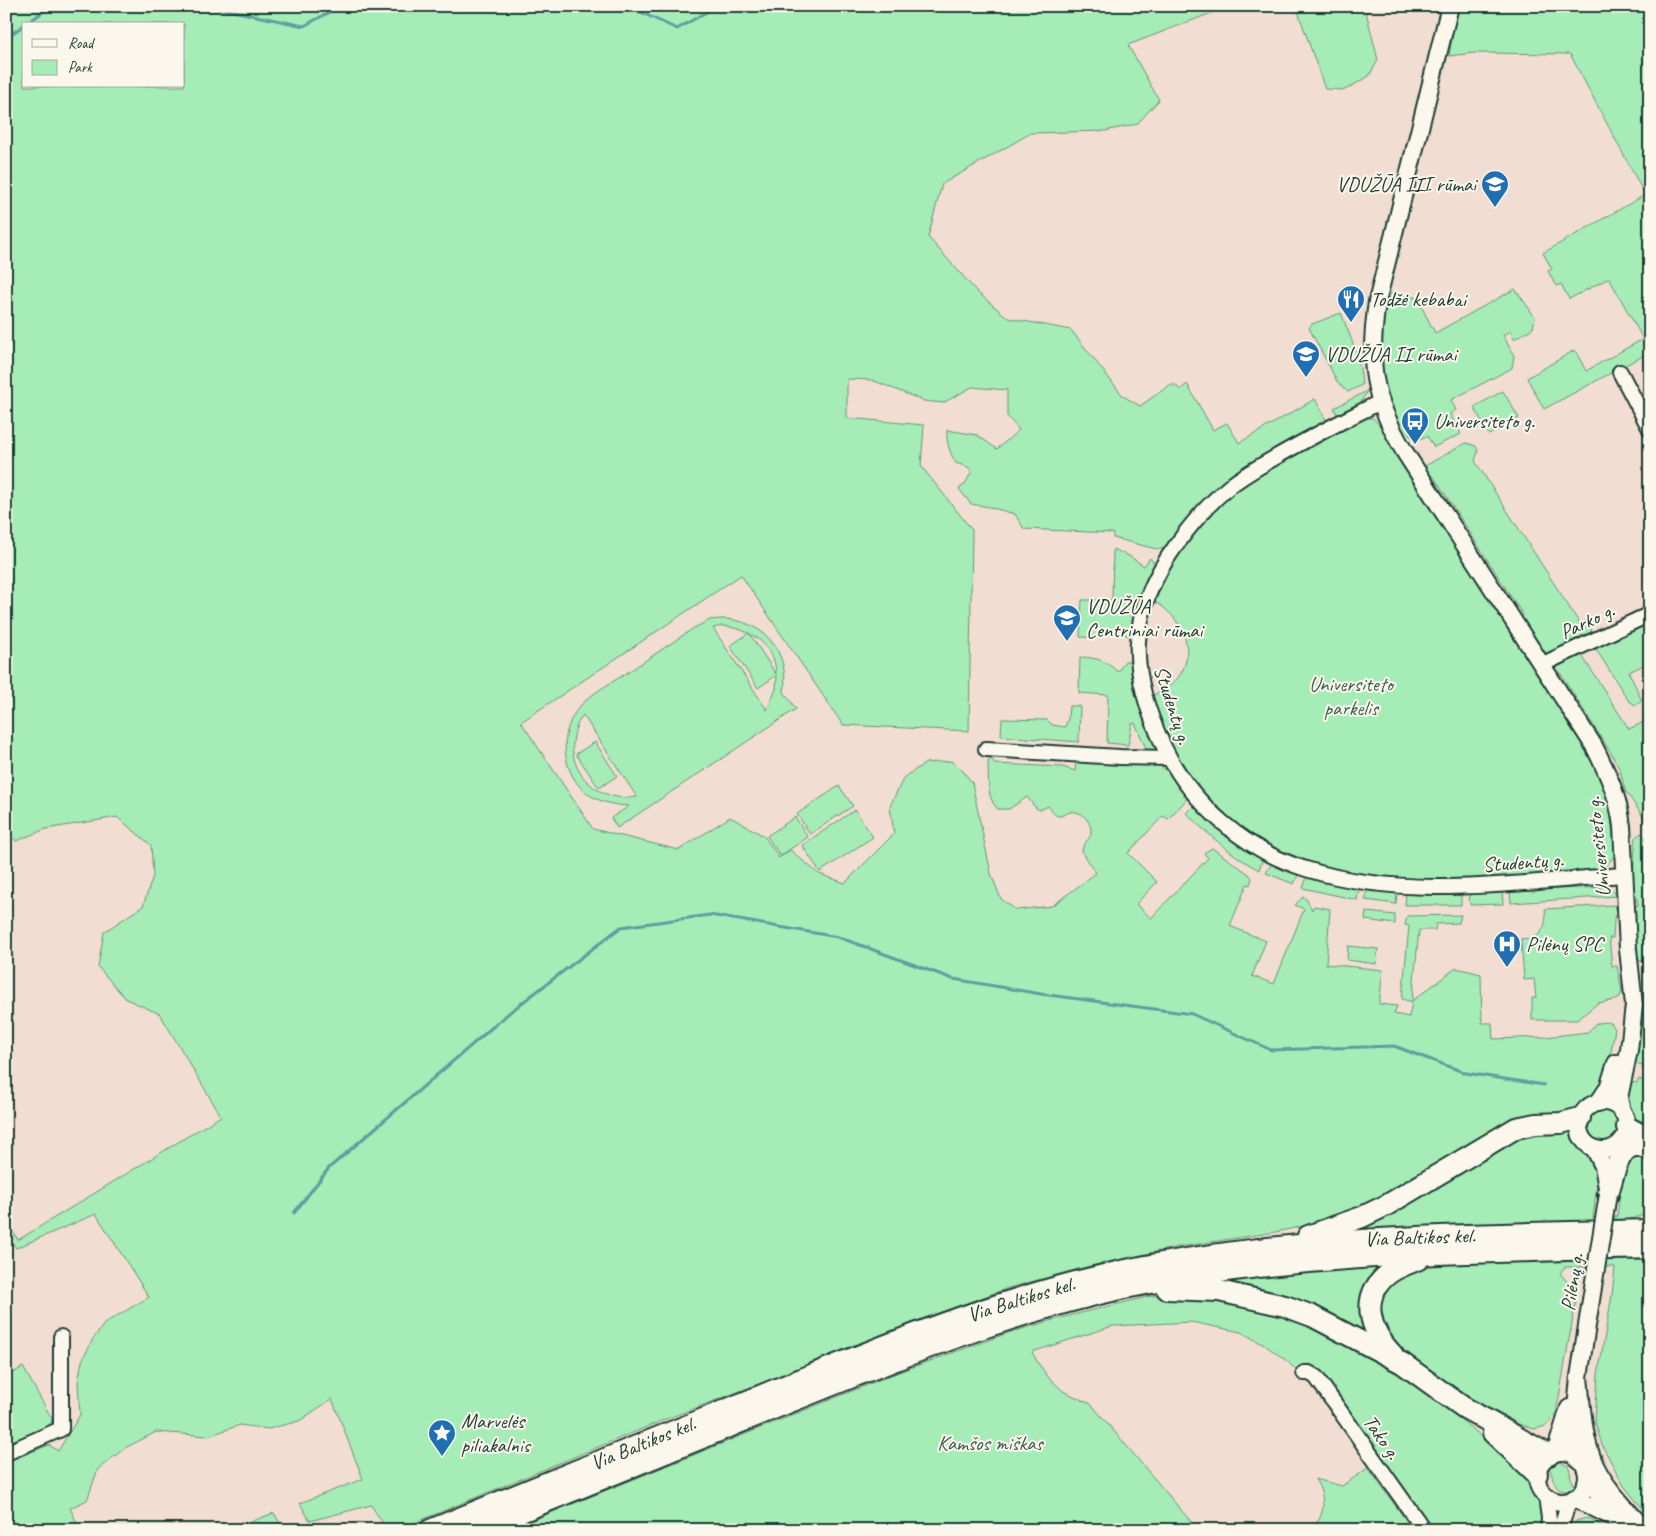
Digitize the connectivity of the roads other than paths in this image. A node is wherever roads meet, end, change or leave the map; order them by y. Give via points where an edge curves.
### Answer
1 (1450, 6) edge
2 (1620, 372) dead end
3 (1380, 402) junction
4 (1650, 429) edge
5 (1650, 614) edge
6 (1541, 665) junction
7 (986, 749) dead end
8 (1169, 758) junction
9 (1624, 875) junction
10 (1628, 949) junction
11 (1598, 1103) junction
12 (1580, 1118) junction
13 (1624, 1119) junction
14 (1650, 1139) edge
15 (1616, 1146) junction
16 (1594, 1148) junction
17 (1650, 1150) edge
18 (1608, 1194) junction
19 (1650, 1217) edge
20 (1623, 1230) junction
21 (1650, 1230) edge
22 (1283, 1246) junction
23 (1650, 1248) edge
24 (1431, 1254) junction
25 (1123, 1289) junction
26 (61, 1337) dead end
27 (1402, 1363) junction
28 (1304, 1373) dead end
29 (1579, 1377) junction
30 (1464, 1407) junction
31 (6, 1453) edge
32 (1552, 1454) junction
33 (1577, 1458) junction
34 (1537, 1474) junction
35 (1586, 1482) junction
36 (1546, 1496) junction
37 (1574, 1498) junction
38 (430, 1530) edge
39 (477, 1530) edge
40 (1424, 1530) edge
41 (1548, 1530) edge
42 (1560, 1530) edge
43 (1638, 1530) edge
44 (1644, 1530) edge

1 - 3 main road, Universiteto g. via 1377,302 1372,345
2 - 4 street
3 - 6 main road, Universiteto g. via 1404,451
3 - 8 street, Studentų g. via 1230,486 1190,526 1165,560 1142,610 1138,629 1138,669 1155,728
5 - 6 street, Parko g.
6 - 9 main road, Universiteto g. via 1594,746 1612,782 1620,812
7 - 8 street
8 - 9 street, Studentų g. via 1197,796 1238,835 1271,855 1306,869 1384,885 1426,887
9 - 10 main road, Universiteto g.
10 - 11 main road, Universiteto g. via 1625,1004 1615,1068
10 - 13 main road, Universiteto g. via 1634,1016 1619,1098
11 - 12 main road
11 - 13 main road via 1611,1104
12 - 16 main road via 1580,1132 1587,1144
12 - 22 highway via 1516,1128 1387,1205
13 - 14 highway
13 - 15 main road via 1625,1134
15 - 16 main road via 1601,1150
15 - 18 main road, Pilėnų g.
16 - 18 main road, Pilėnų g. via 1603,1166
17 - 18 highway via 1635,1146 1624,1152 1617,1163
18 - 29 main road, Pilėnų g., bridge
19 - 20 highway
20 - 21 highway, Via Baltikos kel.
20 - 22 highway, Via Baltikos kel. via 1344,1240
22 - 38 highway, Via Baltikos kel. via 1186,1259 1105,1275 991,1307 892,1342
23 - 24 highway, Via Baltikos kel.
24 - 25 highway, Via Baltikos kel. via 1286,1263
24 - 27 highway via 1391,1272 1379,1283 1372,1297 1370,1315 1376,1333
25 - 27 highway via 1219,1291 1285,1306 1312,1316
25 - 39 highway, Via Baltikos kel. via 981,1328
26 - 31 street via 61,1429
27 - 30 highway
28 - 40 street, Tako g. via 1316,1377
29 - 32 main road, Pilėnų g.
29 - 33 main road, Pilėnų g. via 1573,1441
29 - 44 main road via 1589,1448 1596,1465 1612,1492
30 - 32 highway
30 - 34 highway
32 - 33 main road via 1567,1452
32 - 34 main road via 1541,1463
33 - 35 main road via 1586,1471
34 - 36 main road via 1539,1486
35 - 37 main road
35 - 44 main road
36 - 37 main road via 1562,1501
36 - 41 street
37 - 42 street via 1566,1510
37 - 43 main road

